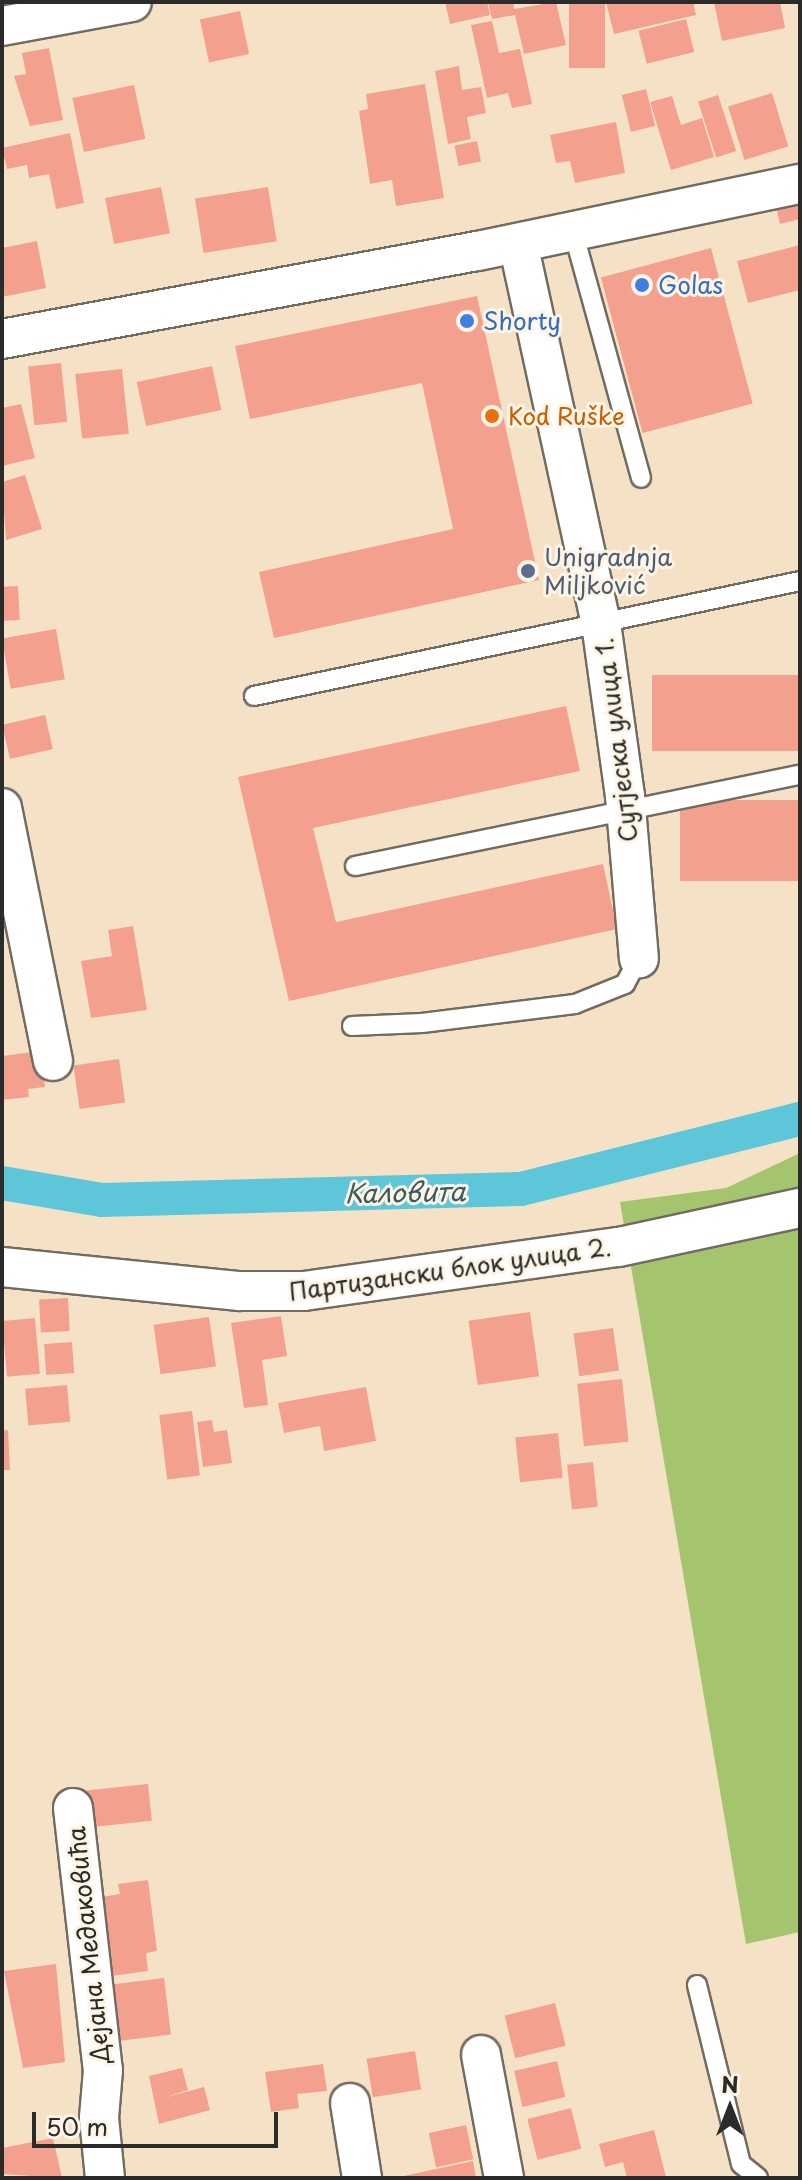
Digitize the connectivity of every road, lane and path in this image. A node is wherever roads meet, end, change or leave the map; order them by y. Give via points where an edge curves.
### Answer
1 (132, 2) edge
2 (2, 26) edge
3 (800, 184) edge
4 (573, 231) junction
5 (518, 243) junction
6 (2, 339) edge
7 (641, 478) dead end
8 (800, 581) edge
9 (601, 623) junction
10 (254, 696) dead end
11 (800, 775) edge
12 (2, 808) edge
13 (626, 811) junction
14 (355, 866) dead end
15 (639, 958) joint
16 (352, 1026) dead end
17 (53, 1061) dead end
18 (800, 1208) edge
19 (2, 1267) edge
20 (73, 1808) dead end
21 (697, 1985) dead end
22 (481, 2055) dead end
23 (350, 2103) dead end
24 (105, 2178) edge
25 (362, 2178) edge
26 (504, 2178) edge
27 (758, 2178) edge

1 - 2 street
3 - 4 street
4 - 5 street
4 - 7 lane
5 - 6 street
5 - 9 street, Сутјеска улица 1.
8 - 9 lane
9 - 10 lane
9 - 13 street, Сутјеска улица 1.
11 - 13 lane
12 - 17 street
13 - 14 lane
13 - 15 street, Сутјеска улица 1.
15 - 16 lane via 625,984 575,1004
18 - 19 street, Партизански блок улица 2. via 619,1247 304,1291 240,1291
20 - 24 street, Дејана Медаковића via 103,2070 99,2118
21 - 27 lane via 741,2164
22 - 26 street
23 - 25 street

